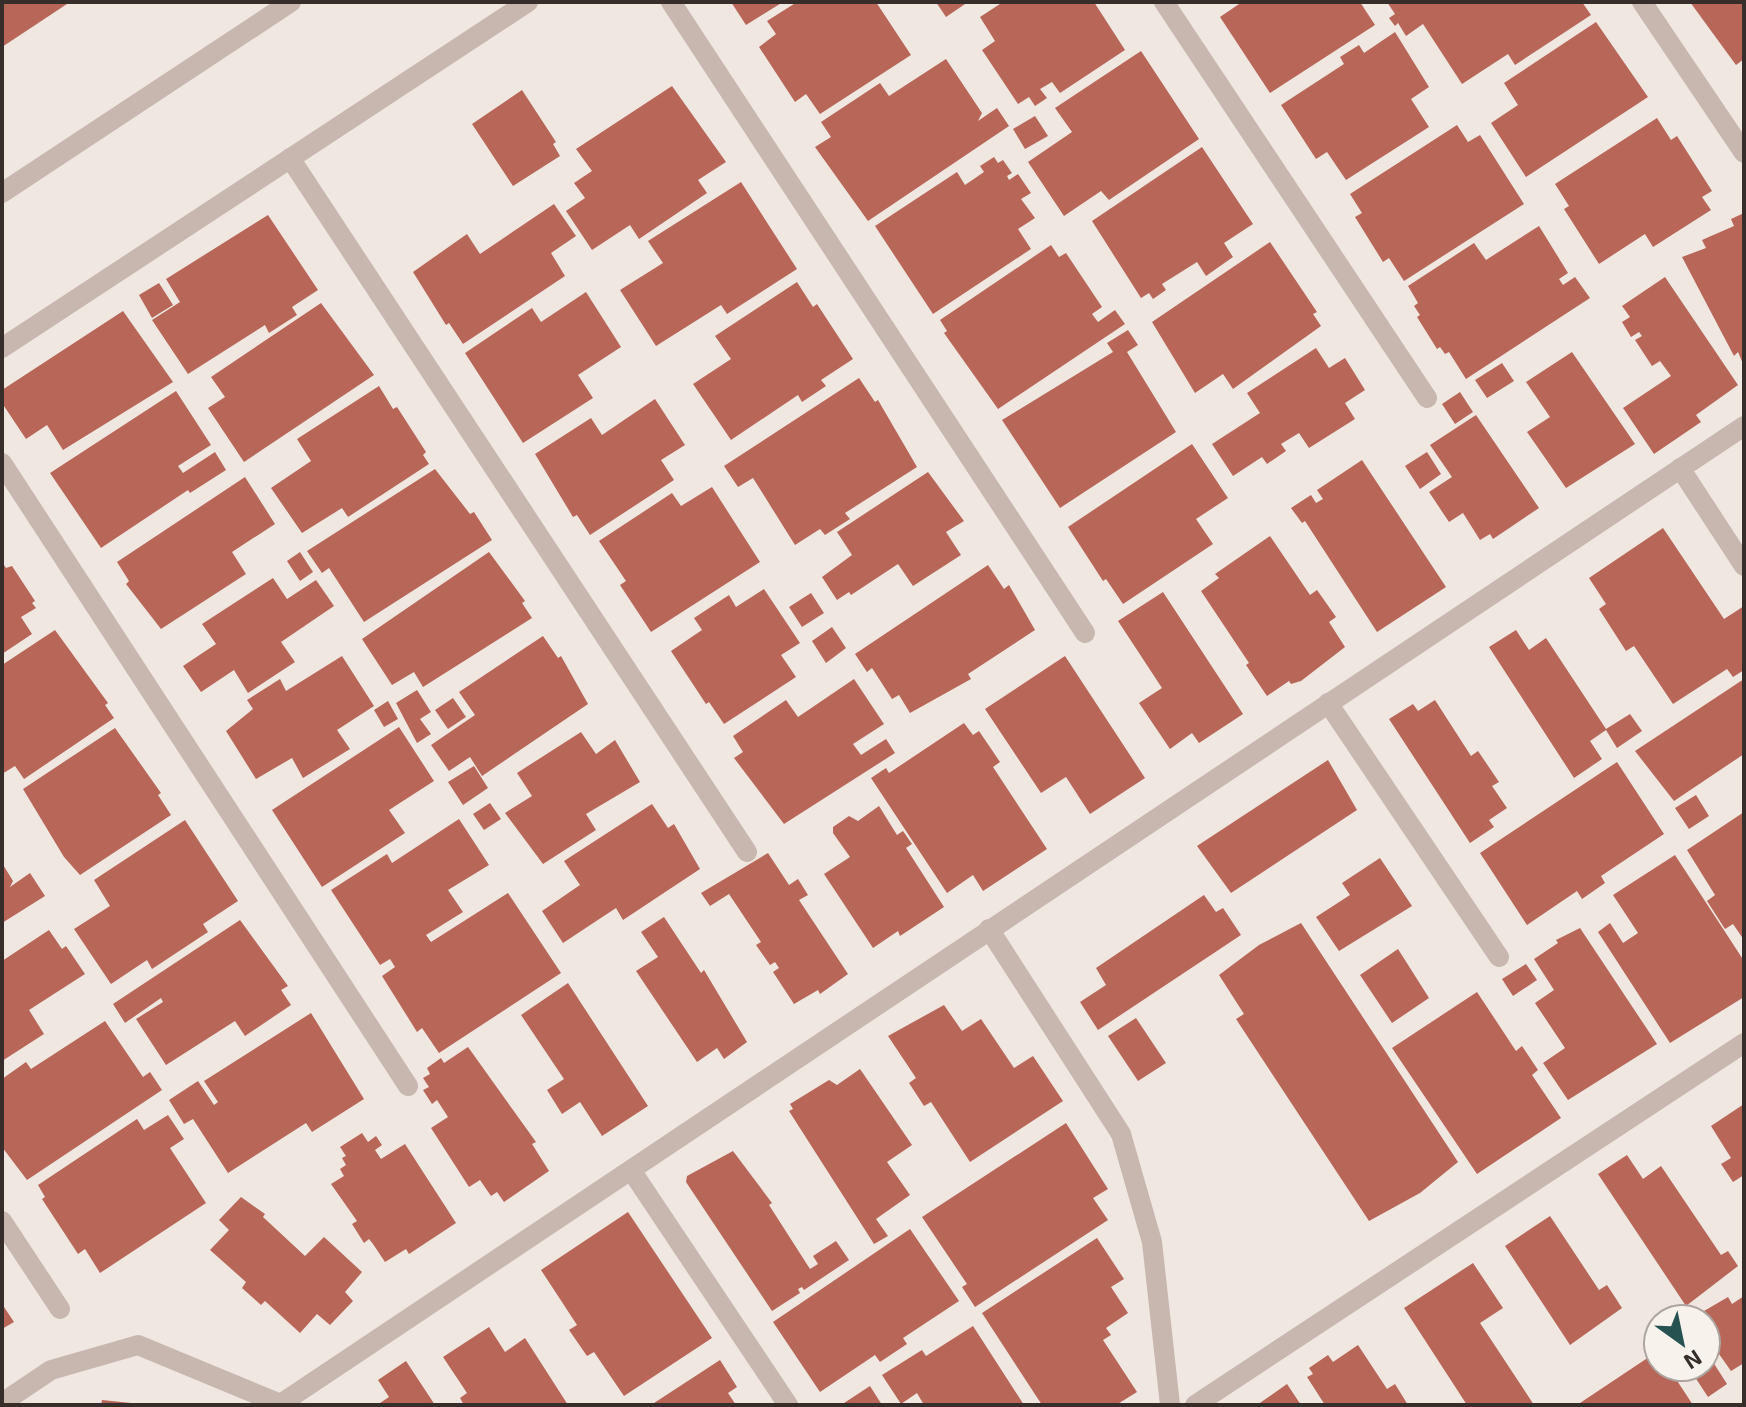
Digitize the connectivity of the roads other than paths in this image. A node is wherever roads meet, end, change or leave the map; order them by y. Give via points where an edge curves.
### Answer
1 (291, 2) edge
2 (528, 2) edge
3 (671, 2) edge
4 (1164, 2) edge
5 (1642, 2) edge
6 (1744, 153) edge
7 (290, 158) junction
8 (2, 193) edge
9 (2, 348) edge
10 (1427, 398) dead end
11 (1744, 426) edge
12 (2, 463) edge
13 (1680, 468) junction
14 (1744, 566) edge
15 (1085, 633) dead end
16 (1328, 703) junction
17 (747, 852) dead end
18 (989, 929) junction
19 (1499, 957) dead end
20 (1744, 1043) edge
21 (408, 1086) dead end
22 (631, 1170) junction
23 (2, 1221) edge
24 (60, 1309) dead end
25 (2, 1403) edge
26 (283, 1404) edge
27 (788, 1405) edge
28 (1170, 1405) edge
29 (1195, 1405) edge

1 - 8 lane
2 - 7 lane
3 - 15 lane
4 - 10 lane
5 - 6 lane
7 - 9 lane
7 - 17 lane
11 - 13 lane
12 - 21 lane
13 - 14 lane
13 - 16 lane
16 - 18 lane
16 - 19 lane
18 - 22 lane
18 - 28 lane via 1121,1134 1152,1242
20 - 29 lane
22 - 26 lane
22 - 27 lane
23 - 24 lane
25 - 26 lane via 51,1370 138,1345

